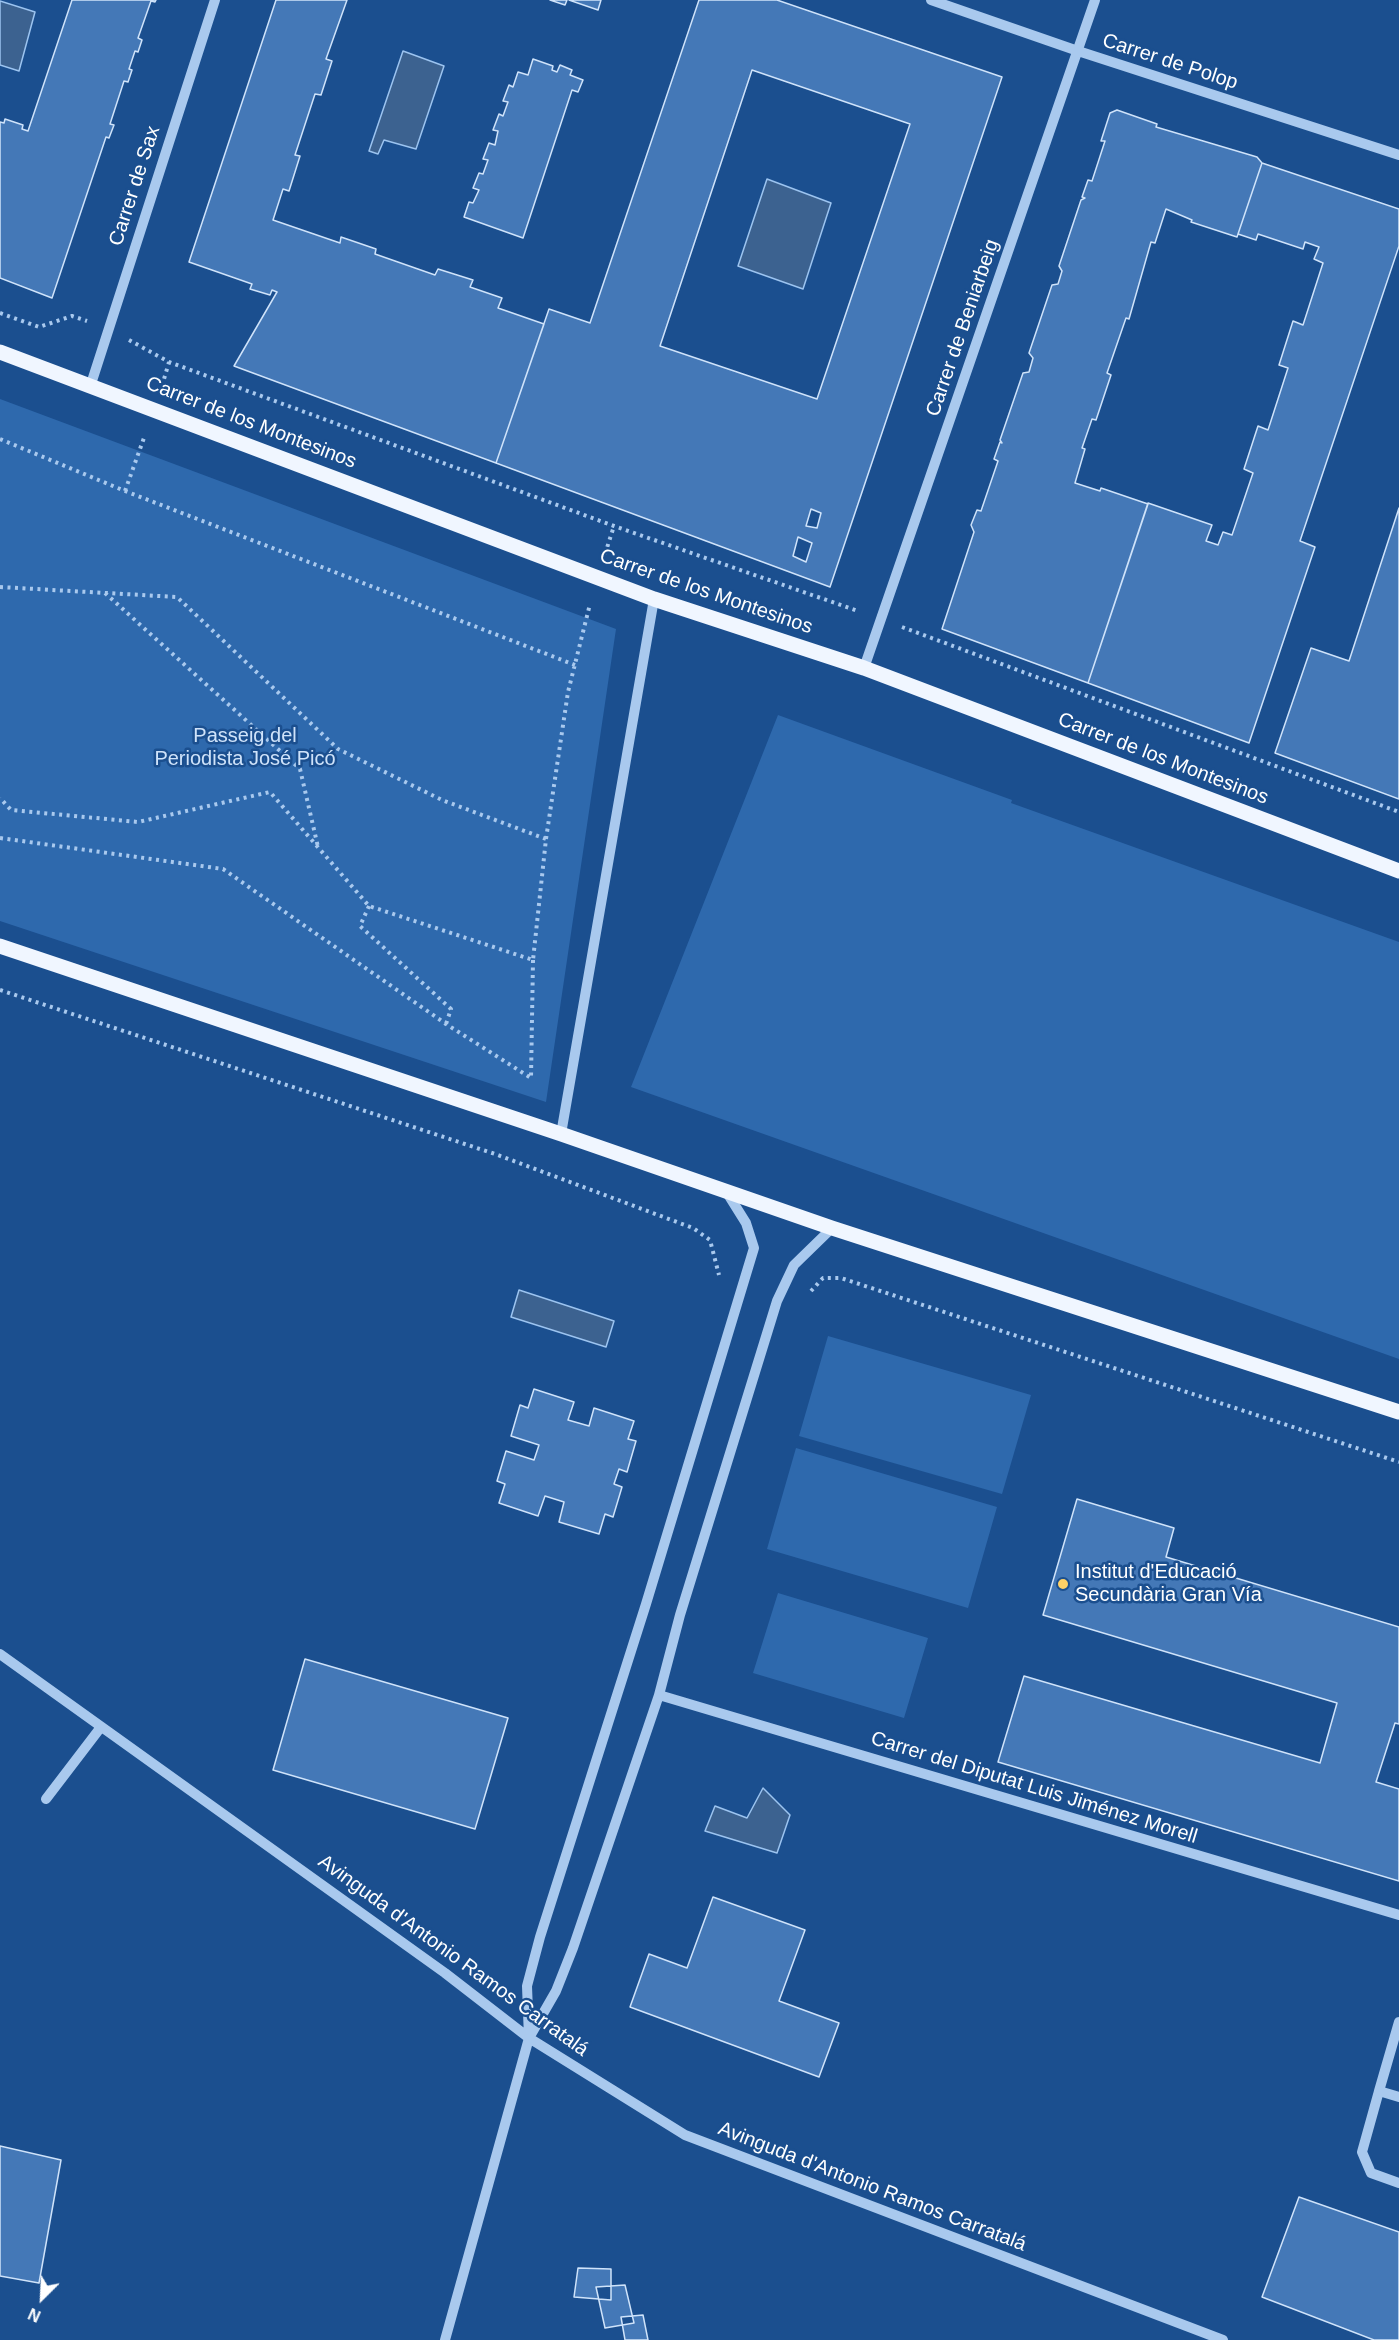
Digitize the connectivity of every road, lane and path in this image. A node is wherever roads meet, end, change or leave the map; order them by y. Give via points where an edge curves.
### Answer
1 (215, 0) edge
2 (931, 0) edge
3 (1095, 0) edge
4 (1078, 51) junction
5 (1399, 155) edge
6 (0, 314) edge
7 (108, 329) junction
8 (0, 352) edge
9 (91, 384) junction
10 (0, 439) edge
11 (614, 526) junction
12 (598, 577) junction
13 (0, 587) edge
14 (105, 593) junction
15 (654, 599) junction
16 (881, 619) junction
17 (575, 665) junction
18 (864, 668) junction
19 (0, 798) edge
20 (0, 803) edge
21 (11, 810) junction
22 (1399, 812) edge
23 (0, 838) edge
24 (546, 839) junction
25 (318, 847) junction
26 (1399, 871) edge
27 (369, 906) junction
28 (0, 946) edge
29 (532, 960) junction
30 (0, 990) edge
31 (447, 1024) junction
32 (561, 1134) junction
33 (726, 1191) junction
34 (832, 1228) junction
35 (743, 1290) junction
36 (777, 1301) junction
37 (1399, 1412) edge
38 (1399, 1462) edge
39 (0, 1654) edge
40 (659, 1695) junction
41 (101, 1727) junction
42 (46, 1799) dead end
43 (1399, 1915) edge
44 (1399, 2022) edge
45 (529, 2038) junction
46 (1379, 2091) junction
47 (1399, 2097) edge
48 (1399, 2182) edge
49 (445, 2340) edge
50 (1223, 2340) edge

1 - 7 street, Carrer de Sax
2 - 4 street, Carrer de Polop
3 - 4 street, Carrer de Beniarbeig
4 - 5 street, Carrer de Polop
4 - 16 street, Carrer de Beniarbeig
6 - 7 path via 39,327 72,315
7 - 9 street, Carrer de Sax
7 - 11 path via 170,362
8 - 9 main road, Carrer de los Montesinos
9 - 12 main road, Carrer de los Montesinos
10 - 17 path via 124,491
11 - 12 path
11 - 16 path
12 - 15 main road, Carrer de los Montesinos
12 - 17 path
13 - 14 path
14 - 24 path via 177,597 338,748 442,800
14 - 25 path via 300,769
15 - 18 main road, Carrer de los Montesinos
15 - 32 street
16 - 18 street, Carrer de Beniarbeig
16 - 22 path
17 - 24 path
18 - 26 main road, Carrer de los Montesinos
19 - 21 path
20 - 21 path
21 - 25 path via 138,822 270,792
23 - 31 path via 223,869
24 - 29 path
25 - 27 path
27 - 29 path
27 - 31 path via 360,926 452,1009
28 - 32 main road
29 - 31 path via 531,1078
30 - 35 path via 495,1154 693,1228 710,1240 722,1282
32 - 33 main road
33 - 34 main road
33 - 35 street via 746,1223 754,1248
34 - 36 street via 794,1265
34 - 37 main road
35 - 45 street via 540,1937 526,1986
36 - 38 path via 790,1306 823,1278 841,1278
36 - 40 street
39 - 41 street, Avinguda d'Antonio Ramos Carratalá
40 - 43 street, Carrer del Diputat Luis Jiménez Morell
40 - 45 street via 573,1948 556,1992
41 - 42 street
41 - 45 street, Avinguda d'Antonio Ramos Carratalá via 445,1973
44 - 46 street
45 - 49 street
45 - 50 street, Avinguda d'Antonio Ramos Carratalá via 685,2135
46 - 47 street
46 - 48 street via 1362,2152 1371,2173

